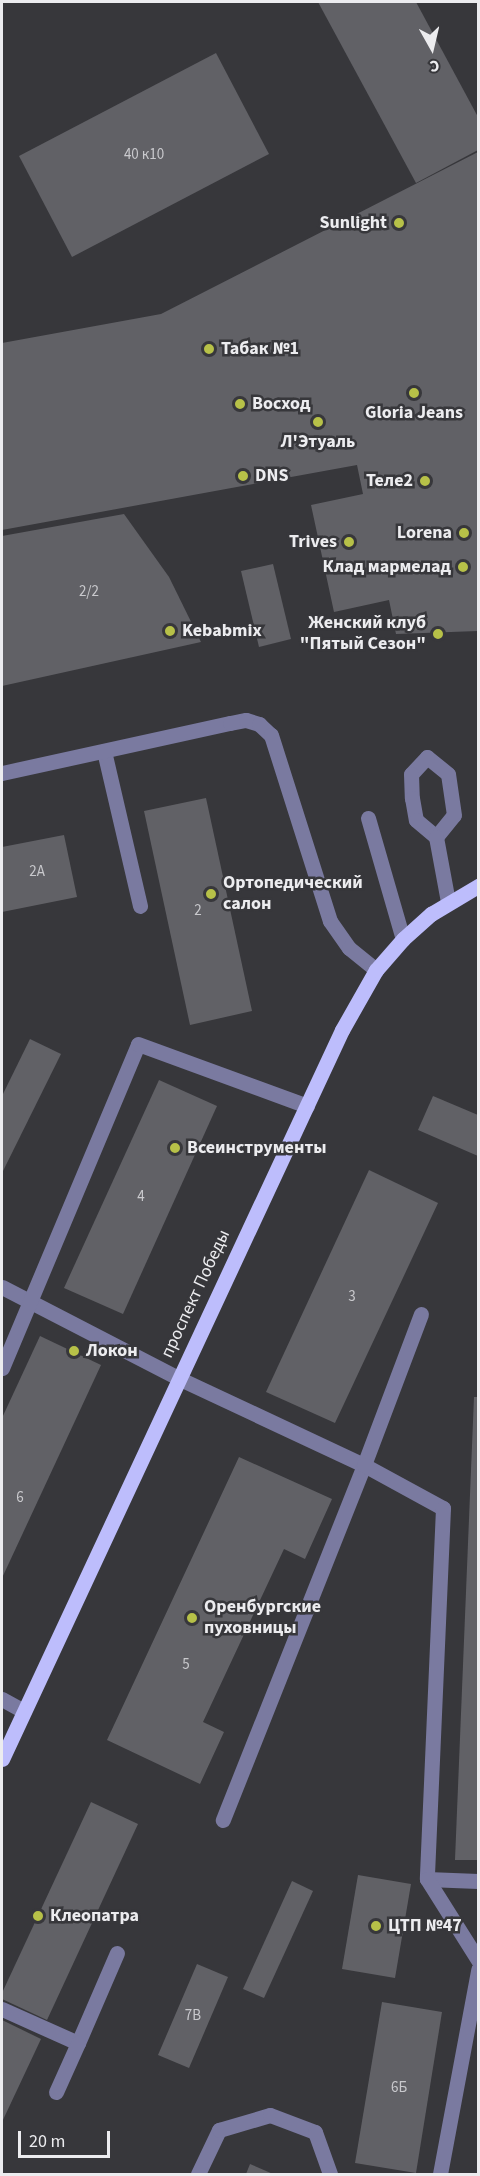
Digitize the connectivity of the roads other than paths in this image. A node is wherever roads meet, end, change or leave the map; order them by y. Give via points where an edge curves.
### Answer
1 (104, 751) junction
2 (2, 773) edge
3 (368, 818) dead end
4 (436, 837) junction
5 (478, 886) edge
6 (448, 902) junction
7 (140, 906) dead end
8 (403, 939) junction
9 (376, 970) junction
10 (307, 1106) junction
11 (2, 1287) edge
12 (30, 1302) junction
13 (421, 1314) dead end
14 (2, 1368) edge
15 (178, 1378) junction
16 (363, 1465) junction
17 (2, 1700) edge
18 (24, 1711) junction
19 (2, 1759) edge
20 (223, 1820) dead end
21 (427, 1879) junction
22 (478, 1881) edge
23 (117, 1953) dead end
24 (478, 1960) edge
25 (478, 1970) edge
26 (2, 2010) edge
27 (78, 2043) junction
28 (56, 2092) dead end
29 (198, 2175) edge
30 (330, 2175) edge
31 (440, 2175) edge

1 - 2 street
1 - 7 street
1 - 9 street via 246,720 259,724 271,735 330,921 349,948
3 - 8 street
4 - 4 street via 454,814 448,774 427,757 411,774 412,798 416,820
4 - 6 street
5 - 6 main road, проспект Победы
6 - 8 main road, проспект Победы
8 - 9 main road, проспект Победы
9 - 10 main road, проспект Победы
10 - 12 street via 138,1044
10 - 15 main road, проспект Победы
11 - 12 street
12 - 14 street
12 - 15 street
13 - 16 street
15 - 16 street
15 - 18 main road, проспект Победы
16 - 20 street
16 - 21 street via 443,1508
17 - 18 street
18 - 19 main road, проспект Победы
21 - 22 street
21 - 24 street
23 - 27 street
25 - 31 street
26 - 27 street
27 - 28 street
29 - 30 street via 219,2130 270,2115 315,2132

